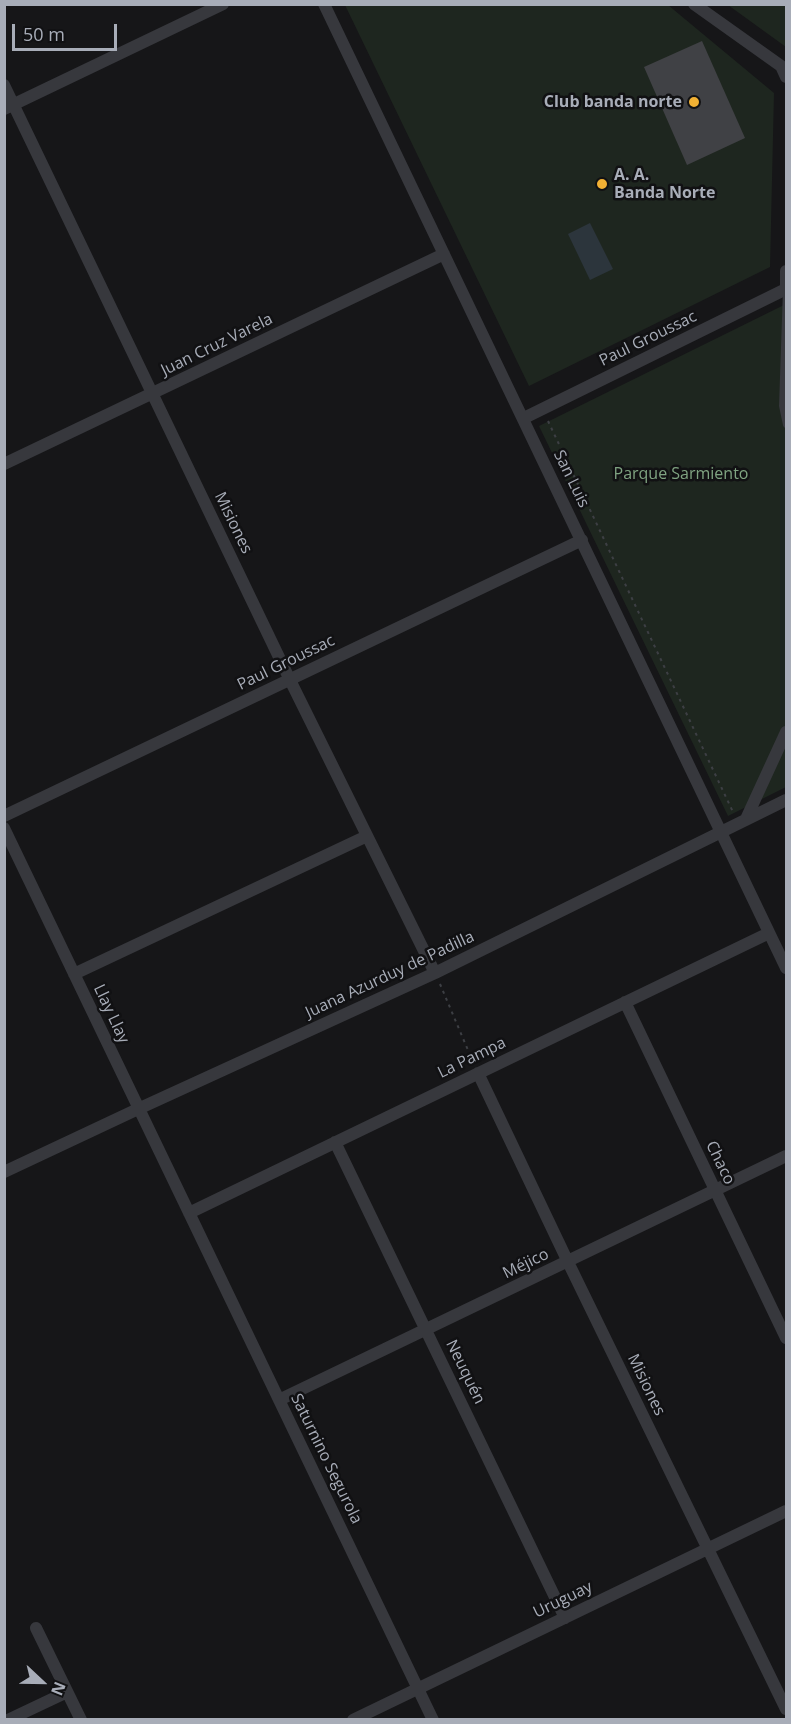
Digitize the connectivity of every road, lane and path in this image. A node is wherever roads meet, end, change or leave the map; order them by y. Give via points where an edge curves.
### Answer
1 (223, 4) edge
2 (324, 4) edge
3 (694, 4) edge
4 (786, 77) edge
5 (4, 85) edge
6 (9, 107) edge
7 (444, 254) junction
8 (786, 271) edge
9 (786, 289) edge
10 (153, 394) junction
11 (524, 418) junction
12 (548, 421) dead end
13 (786, 425) edge
14 (4, 464) edge
15 (582, 540) junction
16 (290, 680) junction
17 (786, 732) edge
18 (786, 800) edge
19 (753, 804) junction
20 (4, 816) edge
21 (746, 819) junction
22 (4, 828) edge
23 (722, 830) junction
24 (367, 836) junction
25 (769, 933) junction
26 (786, 968) edge
27 (435, 973) junction
28 (74, 974) junction
29 (625, 1002) junction
30 (478, 1073) junction
31 (138, 1109) junction
32 (335, 1142) junction
33 (786, 1156) edge
34 (4, 1172) edge
35 (715, 1191) junction
36 (189, 1213) junction
37 (568, 1262) junction
38 (427, 1329) junction
39 (786, 1338) edge
40 (279, 1400) junction
41 (786, 1511) edge
42 (707, 1549) junction
43 (565, 1618) junction
44 (36, 1628) dead end
45 (418, 1688) junction
46 (67, 1692) junction
47 (786, 1709) edge
48 (8, 1719) edge
49 (81, 1719) edge
50 (353, 1719) edge
51 (433, 1719) edge

1 - 6 street
2 - 7 street, San Luis
3 - 4 street via 781,66
5 - 6 street, Misiones
6 - 10 street, Misiones
7 - 10 street, Juan Cruz Varela
7 - 11 street, San Luis
8 - 9 street
9 - 11 street, Paul Groussac
9 - 13 lane via 782,406
10 - 14 street, Juan Cruz Varela
10 - 16 street, Misiones
11 - 15 street, San Luis
12 - 19 path via 734,813
15 - 16 street, Paul Groussac
15 - 23 street, San Luis
16 - 20 street, Paul Groussac
16 - 24 street, Misiones
17 - 19 street
18 - 21 street, Juana Azurduy de Padilla
19 - 21 street
21 - 23 street, Juana Azurduy de Padilla
22 - 28 street, Llay Llay
23 - 25 street, San Luis
23 - 27 street, Juana Azurduy de Padilla
24 - 27 street, Misiones
24 - 28 street
25 - 26 street, San Luis
25 - 29 street, La Pampa
27 - 30 path
27 - 31 street, Juana Azurduy de Padilla
28 - 31 street, Llay Llay
29 - 30 street, La Pampa
29 - 35 street, Chaco
30 - 32 street, La Pampa
30 - 37 street, Misiones
31 - 34 street, Juana Azurduy de Padilla
31 - 36 street, Llay Llay
32 - 36 street, La Pampa
32 - 38 street, Neuquén
33 - 35 street, Méjico
35 - 37 street, Méjico
35 - 39 street, Chaco
36 - 40 street, Saturnino Segurola
37 - 38 street, Méjico
37 - 42 street, Misiones
38 - 40 street, Méjico
38 - 43 street, Neuquén
40 - 45 street, Saturnino Segurola
41 - 42 street, Uruguay
42 - 43 street, Uruguay
42 - 47 street, Misiones
43 - 45 street, Uruguay
44 - 46 street
45 - 50 street, Uruguay
45 - 51 street, Saturnino Segurola
46 - 48 street
46 - 49 street

